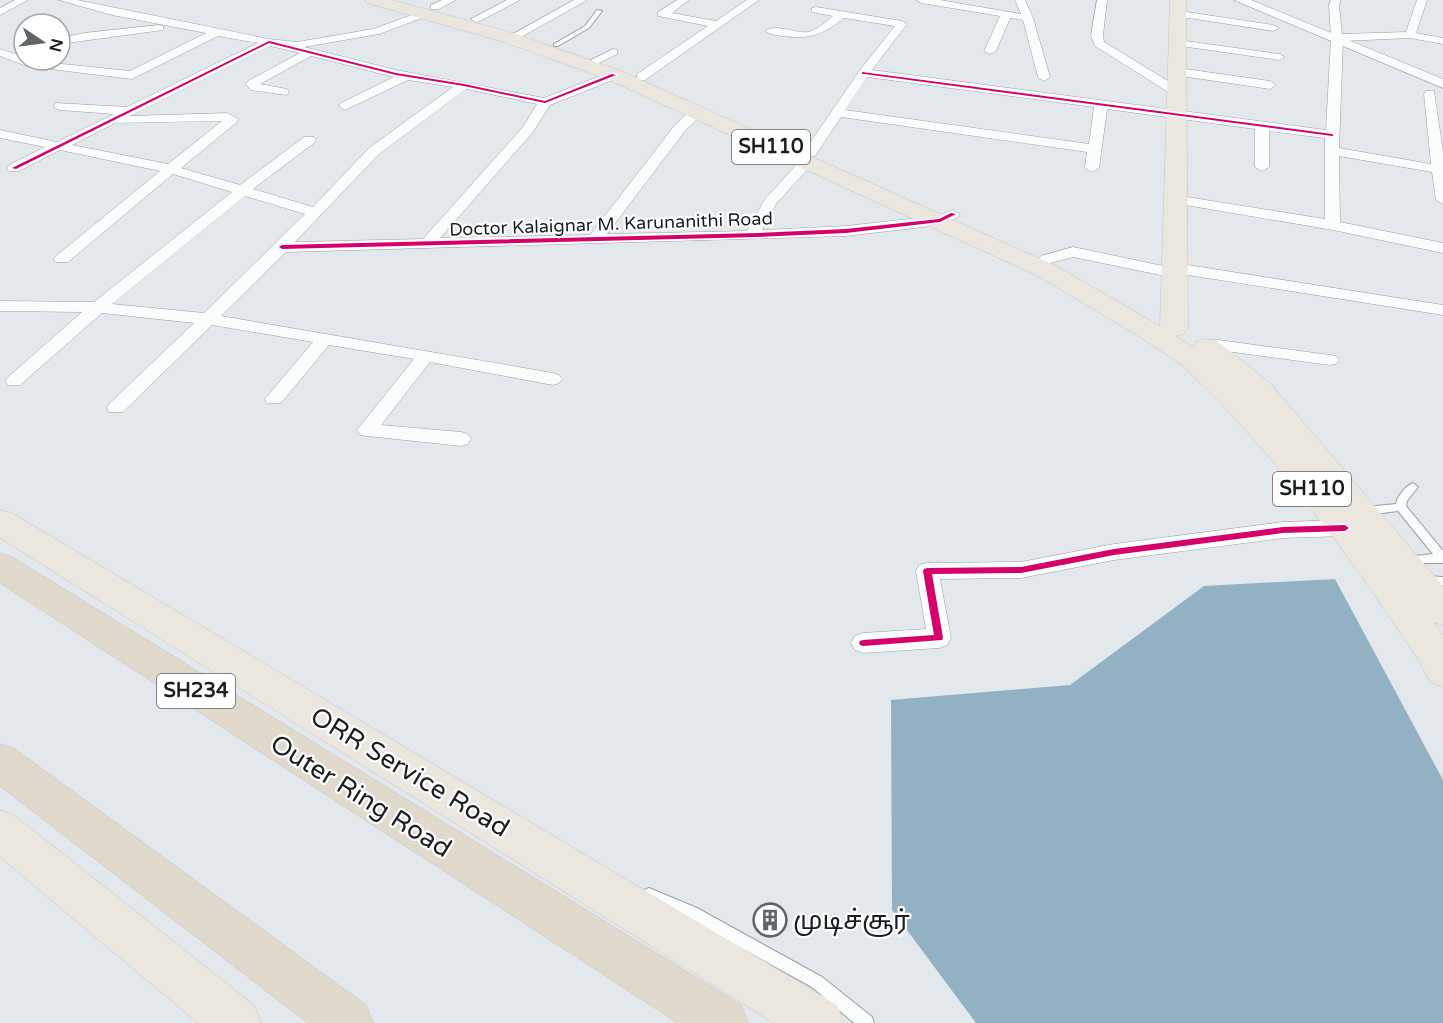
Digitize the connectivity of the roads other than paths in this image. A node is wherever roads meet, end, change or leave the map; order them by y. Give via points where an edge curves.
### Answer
1 (23, 0) edge
2 (64, 0) edge
3 (373, 0) edge
4 (407, 0) edge
5 (515, 0) edge
6 (582, 0) edge
7 (684, 0) edge
8 (754, 0) edge
9 (921, 0) edge
10 (1020, 0) edge
11 (1102, 0) edge
12 (1336, 0) edge
13 (1422, 0) edge
14 (1249, 2) edge
15 (130, 4) dead end
16 (437, 7) edge
17 (1179, 7) edge
18 (816, 10) dead end
19 (598, 11) dead end
20 (0, 12) edge
21 (112, 12) junction
22 (842, 14) junction
23 (1006, 14) junction
24 (1028, 18) junction
25 (476, 19) junction
26 (718, 25) junction
27 (186, 26) junction
28 (1273, 28) dead end
29 (771, 31) dead end
30 (217, 32) junction
31 (519, 33) junction
32 (1410, 35) junction
33 (1337, 38) junction
34 (72, 39) edge
35 (1443, 40) edge
36 (269, 42) junction
37 (1178, 43) junction
38 (556, 45) junction
39 (990, 51) dead end
40 (4, 54) edge
41 (307, 54) junction
42 (1279, 57) dead end
43 (864, 73) junction
44 (614, 75) junction
45 (406, 76) junction
46 (641, 77) junction
47 (1044, 77) dead end
48 (1178, 82) junction
49 (1443, 84) edge
50 (464, 85) junction
51 (1270, 85) dead end
52 (283, 92) dead end
53 (1430, 94) dead end
54 (545, 102) junction
55 (1101, 105) junction
56 (60, 106) dead end
57 (345, 106) dead end
58 (130, 111) junction
59 (695, 113) junction
60 (838, 113) junction
61 (1176, 116) junction
62 (112, 120) junction
63 (1262, 126) junction
64 (1439, 132) edge
65 (0, 134) edge
66 (1332, 135) junction
67 (309, 140) dead end
68 (58, 147) junction
69 (1094, 149) junction
70 (1332, 151) junction
71 (808, 158) junction
72 (1262, 167) dead end
73 (14, 168) dead end
74 (1092, 168) dead end
75 (170, 170) junction
76 (1440, 170) edge
77 (241, 190) junction
78 (1174, 199) junction
79 (1443, 200) edge
80 (315, 212) junction
81 (947, 217) junction
82 (1333, 225) junction
83 (752, 235) junction
84 (595, 239) junction
85 (427, 244) junction
86 (282, 247) junction
87 (1443, 248) edge
88 (1047, 258) junction
89 (62, 260) dead end
90 (1175, 270) junction
91 (0, 306) edge
92 (95, 307) junction
93 (1443, 310) edge
94 (208, 319) junction
95 (1163, 331) junction
96 (325, 339) junction
97 (1207, 346) junction
98 (426, 356) junction
99 (1330, 360) dead end
100 (553, 379) dead end
101 (15, 381) dead end
102 (274, 399) dead end
103 (116, 408) dead end
104 (461, 439) dead end
105 (1413, 487) dead end
106 (1401, 507) junction
107 (1353, 520) junction
108 (0, 522) edge
109 (0, 542) edge
110 (1442, 559) edge
111 (11, 573) edge
112 (1421, 574) edge
113 (1443, 611) edge
114 (863, 643) dead end
115 (1443, 671) edge
116 (0, 762) edge
117 (0, 830) edge
118 (564, 866) junction
119 (236, 1023) edge
120 (348, 1023) edge
121 (723, 1023) edge
122 (819, 1023) edge
123 (866, 1023) edge

1 - 20 street
2 - 21 street
3 - 16 main road, SH110
4 - 16 main road, SH110
5 - 25 street
6 - 31 street
7 - 26 street via 662,14
8 - 26 street
9 - 23 street
10 - 24 street
11 - 48 street via 1098,44
12 - 33 street
13 - 32 street
14 - 33 street
15 - 21 street
16 - 25 main road, SH110
16 - 36 street via 375,32 332,41 297,45
16 - 44 main road, SH110
17 - 28 street
17 - 37 main road
18 - 22 street
19 - 38 lane via 587,27
21 - 27 street
22 - 29 street via 809,37
22 - 43 street via 902,24
23 - 24 street
23 - 39 street
24 - 47 street
25 - 31 main road, SH110
26 - 46 street
27 - 30 street
27 - 34 street
30 - 36 street
30 - 40 street via 132,75 26,62
31 - 38 main road, SH110
32 - 33 street
32 - 35 street
33 - 49 street
33 - 66 street
36 - 41 street
36 - 58 street
37 - 42 street
37 - 48 main road
38 - 46 main road, SH110 via 605,56
41 - 45 street
41 - 52 street via 252,84
43 - 55 street
43 - 60 street
44 - 54 street
44 - 59 main road, SH110
45 - 50 street
45 - 57 street
46 - 71 main road, SH110
48 - 51 street
48 - 61 main road
50 - 54 street
50 - 80 street via 374,151
53 - 64 street
54 - 85 street via 528,129
55 - 61 street
55 - 69 street
56 - 58 street
58 - 62 street
59 - 71 main road, SH110
59 - 84 street
60 - 69 street
60 - 71 street
61 - 63 street
61 - 78 main road
62 - 68 street
62 - 75 street via 232,119
63 - 66 street
63 - 72 street
64 - 76 street
65 - 68 street
66 - 70 street
67 - 77 street
68 - 73 street
68 - 75 street
69 - 74 street
70 - 76 street
70 - 82 street
71 - 81 main road, SH110
71 - 83 street via 770,202
75 - 77 street
75 - 89 street
76 - 79 street
77 - 80 street
77 - 92 street
78 - 82 street
78 - 90 main road
80 - 86 street
81 - 83 street, Doctor Kalaignar M. Karunanithi Road via 846,231
81 - 88 main road, SH110
81 - 95 main road, SH110
82 - 87 street
83 - 84 street, Doctor Kalaignar M. Karunanithi Road
84 - 85 street, Doctor Kalaignar M. Karunanithi Road
85 - 86 street, Doctor Kalaignar M. Karunanithi Road
86 - 94 street
88 - 90 street via 1073,252
88 - 95 main road, SH110
90 - 93 street
90 - 95 main road
91 - 92 street
92 - 94 street
92 - 101 street
94 - 96 street
94 - 103 street
95 - 97 main road, SH110
95 - 107 main road, SH110
96 - 98 street
96 - 102 street
97 - 99 street
97 - 107 main road, SH110 via 1259,388
98 - 100 street
98 - 104 street via 367,430
105 - 106 lane
106 - 107 lane
106 - 110 lane
107 - 112 main road, SH110
107 - 114 street via 1114,552 1021,570 927,571 939,638
107 - 115 main road, SH110
108 - 118 main road, ORR Service Road
109 - 111 highway
110 - 112 lane
111 - 121 highway, Outer Ring Road / SH234
112 - 113 main road, SH110
116 - 120 highway
117 - 119 main road
118 - 122 main road, ORR Service Road
118 - 123 lane via 692,913 817,982

